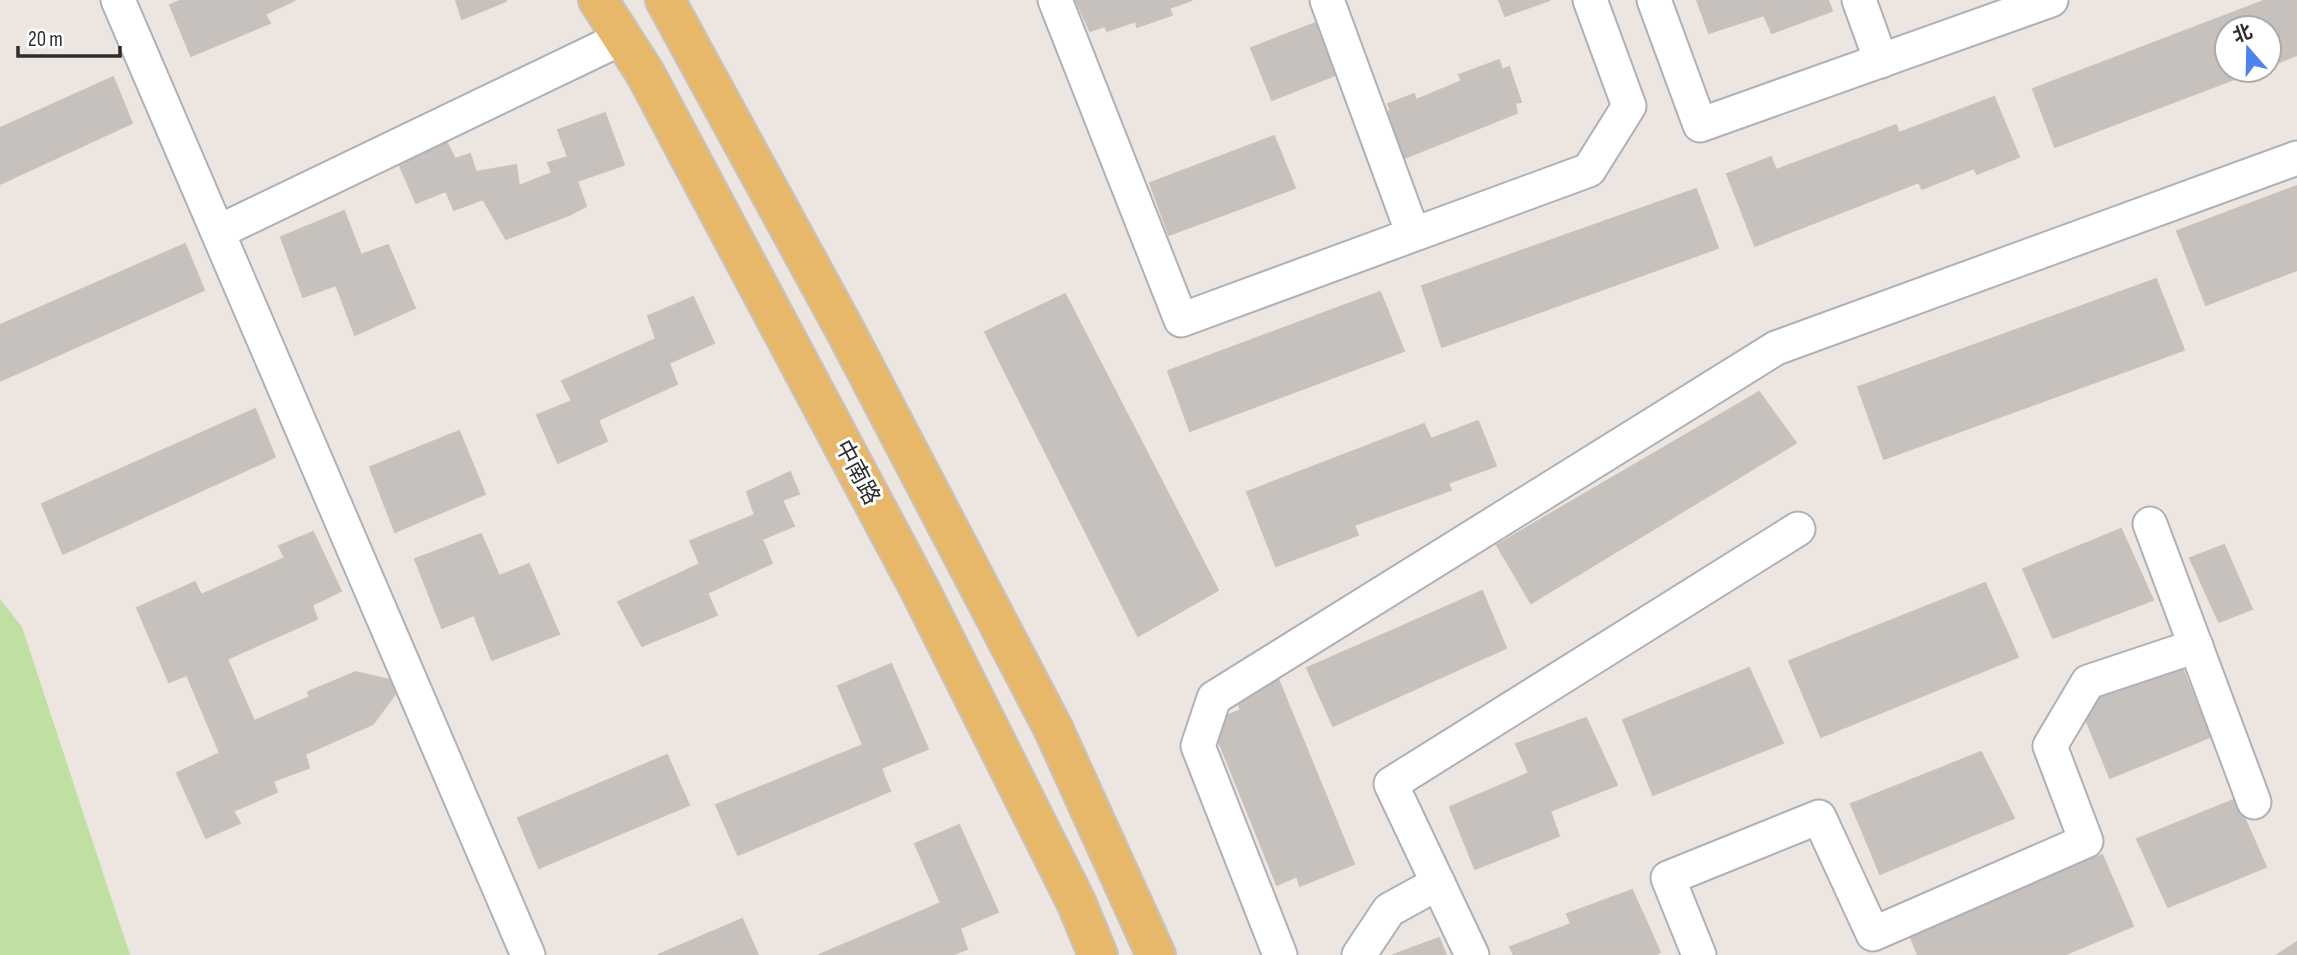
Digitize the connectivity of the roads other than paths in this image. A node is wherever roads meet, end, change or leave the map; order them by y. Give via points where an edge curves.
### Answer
1 (118, 0) edge
2 (598, 0) edge
3 (665, 0) edge
4 (1055, 0) edge
5 (1327, 0) edge
6 (1590, 0) edge
7 (1654, 0) edge
8 (1859, 0) edge
9 (2051, 0) edge
10 (622, 38) junction
11 (1881, 61) junction
12 (2297, 158) edge
13 (218, 232) junction
14 (1413, 234) junction
15 (2150, 524) dead end
16 (1798, 529) dead end
17 (2196, 646) junction
18 (2254, 802) dead end
19 (1438, 883) junction
20 (528, 955) edge
21 (1098, 955) edge
22 (1156, 955) edge
23 (1280, 955) edge
24 (1359, 955) edge
25 (1472, 955) edge
26 (1699, 955) edge

1 - 13 street
2 - 10 main road, 中南路
3 - 22 main road via 1054,728
4 - 14 street via 1181,320
5 - 14 street
6 - 14 street via 1629,106 1588,170
7 - 11 street via 1700,125
8 - 11 street
9 - 11 street
10 - 13 street
10 - 21 main road, 中南路 via 920,590
12 - 23 street via 1776,348 1214,698 1198,746
13 - 20 street
15 - 17 street
16 - 19 street via 1391,784
17 - 18 street
17 - 26 street via 2088,682 2050,746 2086,841 1874,934 1819,817 1668,878
19 - 24 street via 1390,909
19 - 25 street

